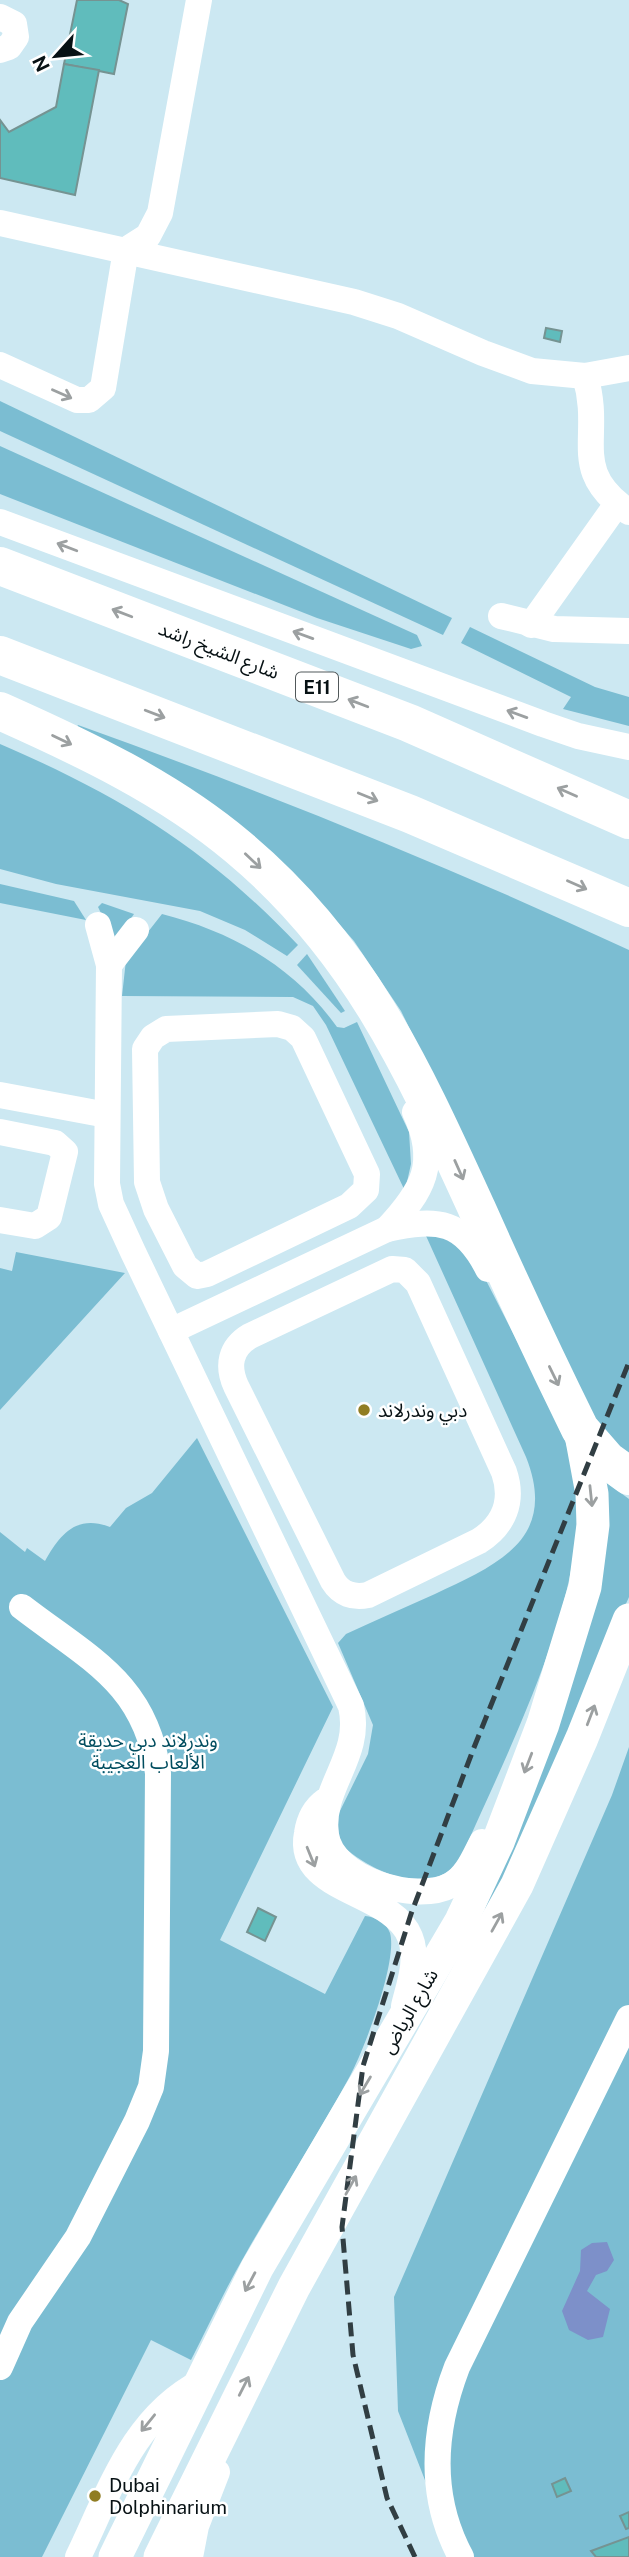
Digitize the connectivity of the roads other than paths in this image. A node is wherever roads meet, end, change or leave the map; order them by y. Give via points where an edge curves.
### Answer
1 (199, 0) edge
2 (0, 17) edge
3 (0, 50) edge
4 (0, 223) edge
5 (126, 250) junction
6 (0, 365) edge
7 (629, 368) edge
8 (585, 376) junction
9 (623, 508) edge
10 (0, 522) edge
11 (0, 566) edge
12 (501, 616) dead end
13 (531, 625) junction
14 (629, 631) edge
15 (0, 655) edge
16 (0, 711) edge
17 (629, 747) edge
18 (629, 820) edge
19 (629, 908) edge
20 (98, 925) dead end
21 (136, 930) dead end
22 (109, 965) junction
23 (395, 1036) junction
24 (0, 1095) edge
25 (107, 1115) junction
26 (0, 1132) edge
27 (0, 1220) edge
28 (387, 1228) junction
29 (169, 1234) junction
30 (133, 1252) junction
31 (171, 1331) junction
32 (535, 1336) junction
33 (580, 1429) junction
34 (629, 1476) edge
35 (287, 1489) junction
36 (253, 1505) junction
37 (22, 1607) dead end
38 (629, 1620) edge
39 (329, 1798) junction
40 (513, 1802) junction
41 (405, 1892) junction
42 (461, 1921) junction
43 (629, 2018) edge
44 (439, 2024) junction
45 (399, 2029) junction
46 (0, 2367) edge
47 (201, 2382) junction
48 (221, 2432) junction
49 (173, 2439) junction
50 (78, 2557) edge
51 (115, 2557) edge
52 (131, 2557) edge
53 (160, 2557) edge
54 (190, 2557) edge
55 (461, 2557) edge

1 - 5 street via 160,213 148,236
2 - 3 street via 14,24 16,37
4 - 5 street
6 -> 5 street via 77,400 95,398 104,381
5 - 8 street via 354,302 532,371
7 - 8 street
8 - 9 street via 594,415 592,469 601,489
9 - 13 street
17 -> 10 street via 566,732
18 -> 11 highway, شارع الشيخ راشد / E11 via 409,723
12 - 13 street
13 - 14 street via 585,632
15 -> 19 highway via 398,809
16 -> 23 highway via 145,784 238,847 330,941
20 - 22 street
21 - 22 street
22 - 25 street
23 - 28 street via 402,1080 424,1134 427,1159 418,1191
23 -> 32 highway
24 - 25 street
25 - 30 street via 108,1194
26 - 27 street via 59,1144 65,1152 49,1217 35,1226
28 - 31 street
28 - 32 street via 428,1222 461,1233 481,1255 511,1311
29 - 29 street via 188,1271 202,1276 362,1197 367,1174 303,1038 292,1028 278,1024 174,1028 159,1032 148,1042 144,1057 146,1167 151,1195
29 - 30 street
30 - 31 street
31 - 36 street
32 -> 33 highway
33 - 34 highway via 607,1460
33 -> 40 main road, شارع الرياض via 592,1494 591,1556 573,1630
35 - 35 street via 333,1581 354,1596 368,1595 479,1541 501,1521 508,1502 505,1472 418,1283 405,1269 386,1271 250,1336 233,1353 232,1378
35 - 36 street
36 - 39 street via 351,1706 352,1745
37 - 46 street via 122,1686 145,1720 155,1746 156,2051 151,2087 137,2120 78,2237 20,2322
44 -> 38 main road, شارع الرياض via 532,1854
39 - 41 street via 326,1837 341,1864
39 -> 45 street via 309,1823 306,1836 312,1863 331,1881 392,1913 411,1938 412,1969
40 - 41 street via 494,1819 471,1863 454,1883 429,1892
40 - 42 main road, شارع الرياض
41 - 42 street via 446,1909
42 - 44 main road via 466,1951 441,2008
42 - 45 main road, شارع الرياض
43 - 55 street via 446,2397 436,2460 439,2492
48 -> 44 main road, شارع الرياض via 294,2287
45 -> 47 main road, شارع الرياض via 272,2241
47 - 49 main road, شارع الرياض
47 -> 50 street via 172,2399 136,2438
48 - 53 main road, شارع الرياض
48 - 54 street via 218,2469 196,2526
49 - 51 main road, شارع الرياض
49 - 52 main road

